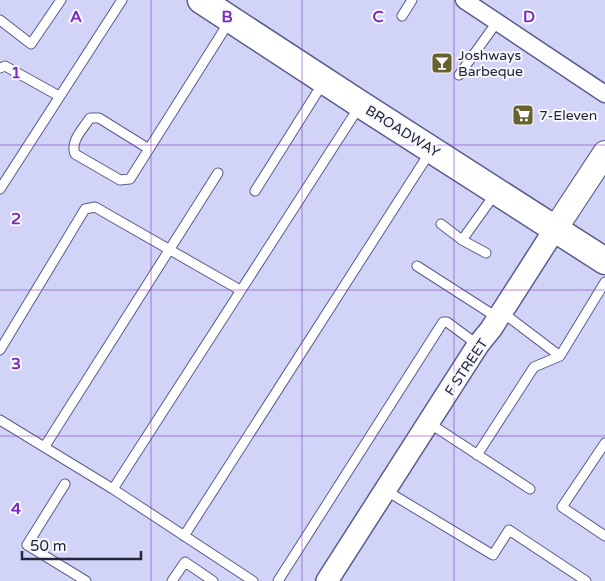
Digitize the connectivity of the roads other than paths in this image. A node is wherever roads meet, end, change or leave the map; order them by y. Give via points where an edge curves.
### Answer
1 (61, 0) edge
2 (122, 0) edge
3 (202, 0) edge
4 (412, 0) edge
5 (464, 0) edge
6 (402, 16) dead end
7 (230, 19) junction
8 (0, 20) edge
9 (497, 22) junction
10 (0, 68) edge
11 (459, 74) dead end
12 (324, 80) junction
13 (605, 94) edge
14 (59, 96) junction
15 (360, 104) junction
16 (149, 149) junction
17 (432, 149) junction
18 (605, 153) edge
19 (218, 173) dead end
20 (0, 189) edge
21 (255, 191) dead end
22 (497, 192) junction
23 (440, 224) dead end
24 (555, 229) junction
25 (462, 240) junction
26 (171, 250) junction
27 (486, 253) dead end
28 (605, 261) edge
29 (417, 266) dead end
30 (605, 282) edge
31 (240, 290) junction
32 (500, 315) junction
33 (478, 345) junction
34 (0, 350) edge
35 (560, 356) junction
36 (0, 420) edge
37 (429, 422) junction
38 (605, 443) edge
39 (46, 446) junction
40 (478, 455) junction
41 (65, 484) dead end
42 (113, 489) junction
43 (385, 490) junction
44 (530, 490) dead end
45 (184, 536) junction
46 (605, 536) edge
47 (86, 581) edge
48 (172, 581) edge
49 (213, 581) edge
50 (253, 581) edge
51 (278, 581) edge
52 (327, 581) edge
53 (586, 581) edge

1 - 8 lane via 31,44
2 - 14 lane
3 - 7 main road, BROADWAY
4 - 6 lane
5 - 9 street
7 - 12 main road, BROADWAY
7 - 16 lane
9 - 11 lane
9 - 13 street
10 - 14 lane via 5,66
12 - 15 main road, BROADWAY
12 - 21 lane
14 - 20 lane
15 - 17 main road, BROADWAY
15 - 31 lane
16 - 16 lane via 130,180 120,180 73,150 74,143 90,118 94,117
17 - 22 main road, BROADWAY
17 - 45 lane
18 - 24 main road, F STREET
19 - 26 lane
22 - 24 main road, BROADWAY
22 - 25 lane
23 - 25 lane
24 - 28 main road, BROADWAY
24 - 32 street, F STREET
25 - 27 lane
26 - 31 lane
26 - 34 lane via 95,207 85,209
26 - 39 lane
29 - 32 lane
30 - 35 lane
31 - 42 lane
32 - 33 street, F STREET
32 - 35 lane
33 - 37 street, F STREET
33 - 51 lane via 443,322
35 - 40 lane via 534,367
36 - 39 lane
37 - 40 lane
37 - 43 street, F STREET
38 - 46 lane via 562,507
39 - 42 lane
40 - 44 lane
41 - 47 lane via 27,545
42 - 45 lane
43 - 52 street, F STREET
43 - 53 lane via 493,555 508,530
45 - 50 lane
48 - 49 lane via 185,562

